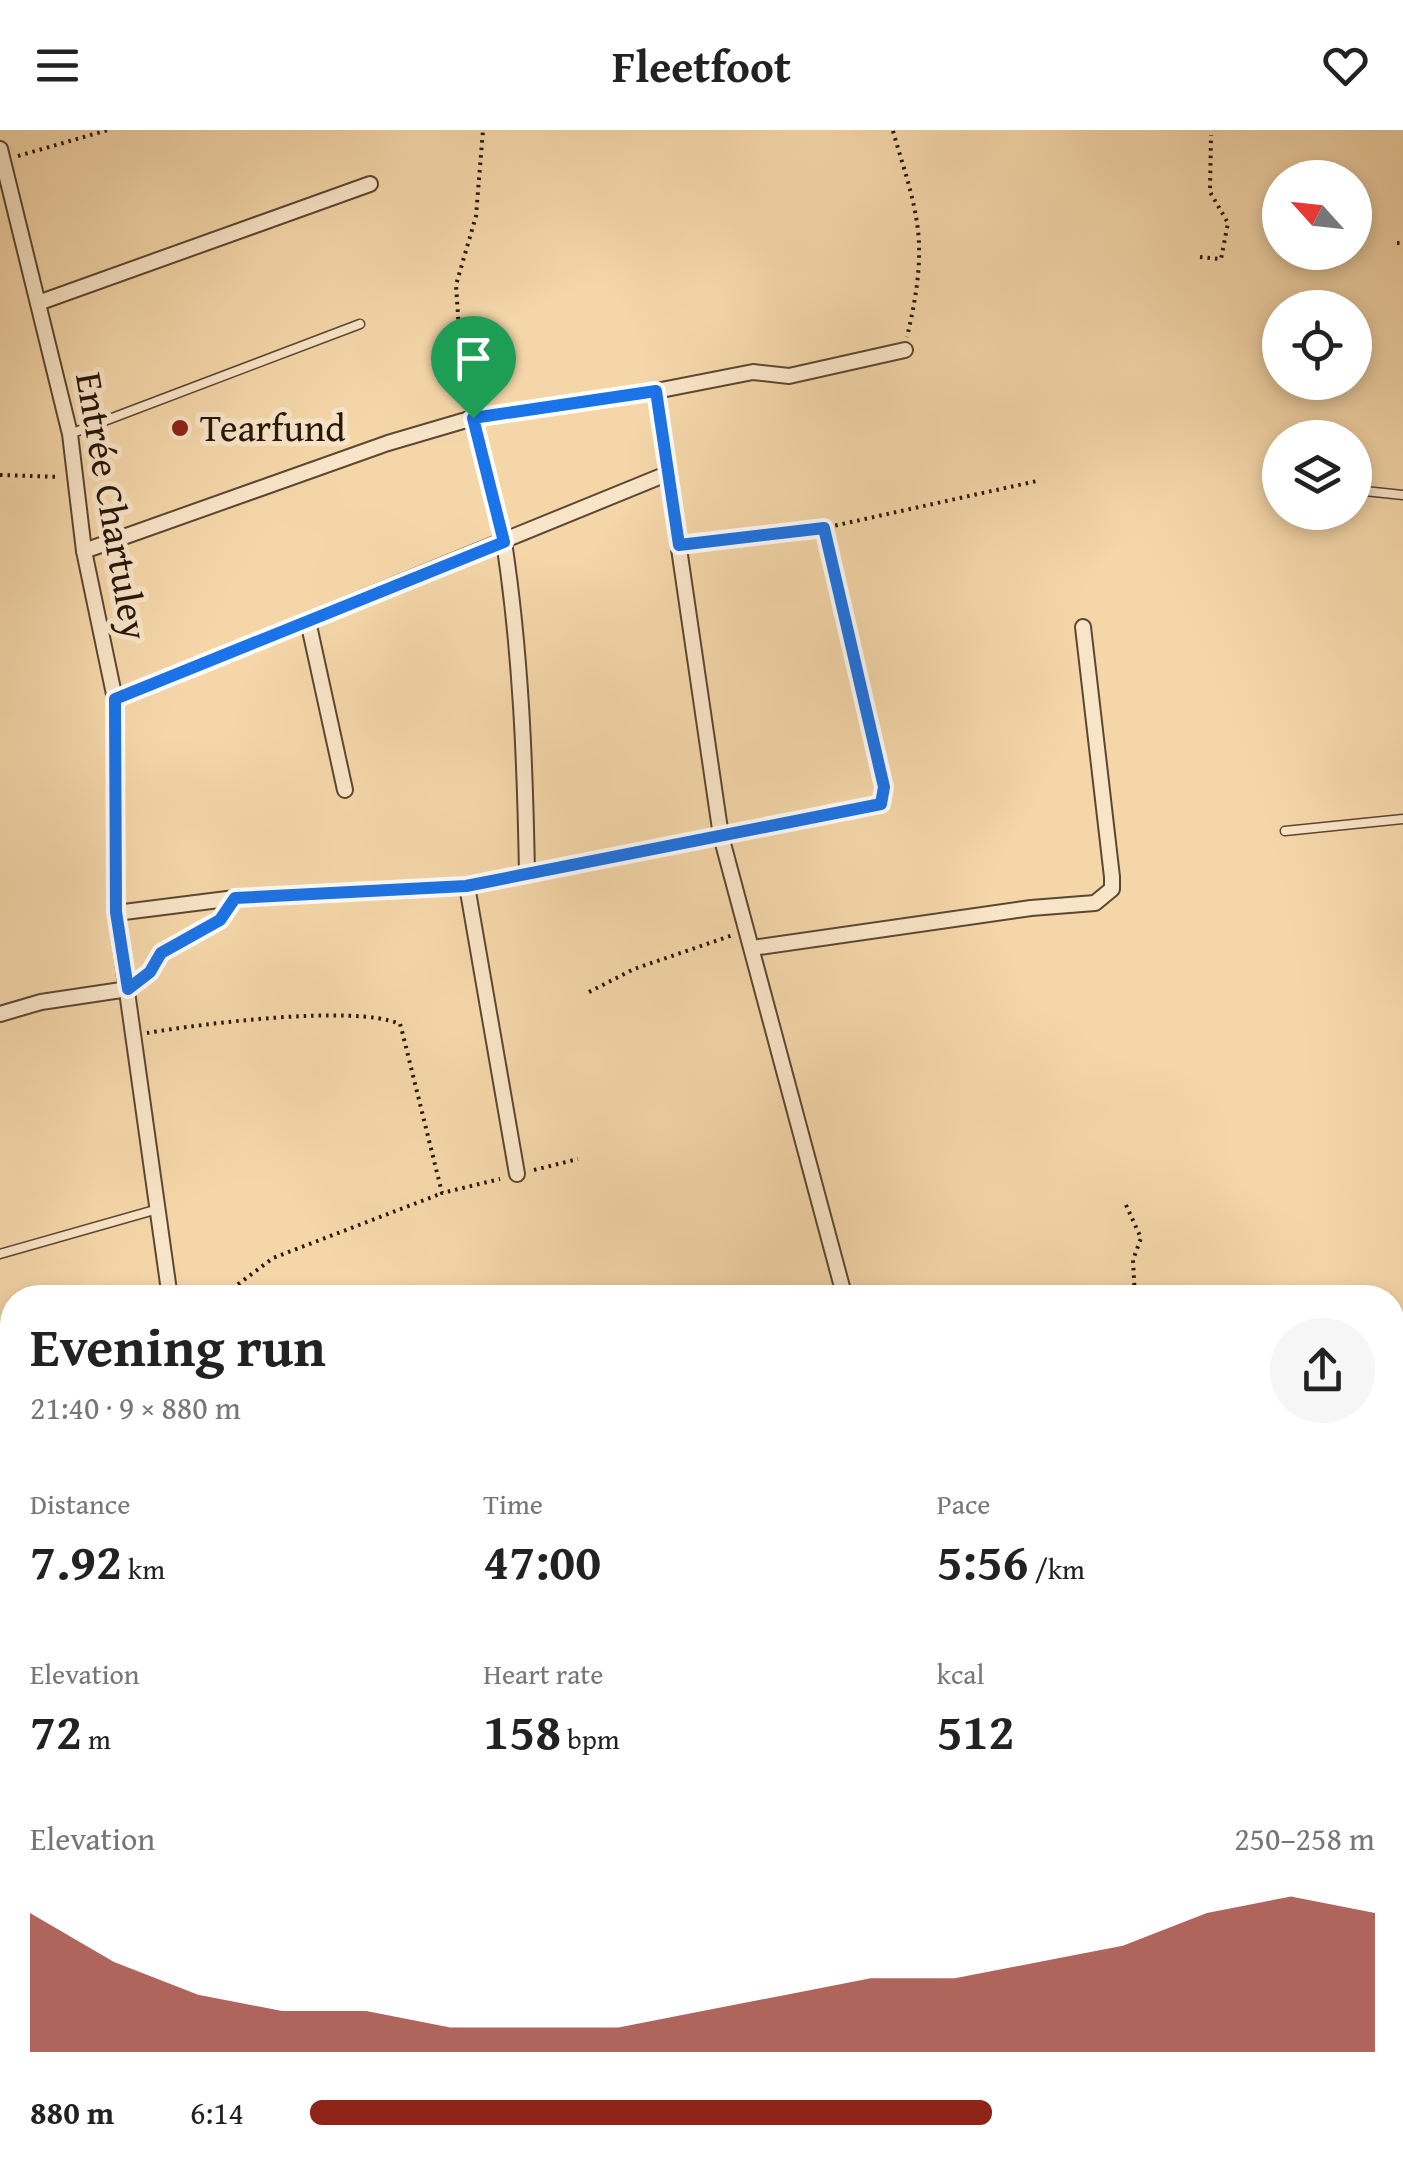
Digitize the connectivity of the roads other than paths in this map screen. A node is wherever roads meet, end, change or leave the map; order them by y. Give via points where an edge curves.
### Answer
1 (2, 154) edge
2 (370, 184) dead end
3 (38, 303) junction
4 (360, 324) dead end
5 (905, 350) road end
6 (656, 391) junction
7 (70, 434) junction
8 (669, 473) junction
9 (1372, 491) edge
10 (1403, 494) edge
11 (504, 542) junction
12 (84, 551) junction
13 (308, 621) junction
14 (1083, 627) dead end
15 (115, 699) junction
16 (344, 790) dead end
17 (1403, 819) edge
18 (1285, 831) dead end
19 (721, 836) junction
20 (527, 874) junction
21 (466, 886) junction
22 (116, 912) junction
23 (752, 948) junction
24 (128, 989) junction
25 (1, 1012) edge
26 (518, 1174) road end
27 (158, 1209) junction
28 (0, 1254) edge
29 (168, 1285) edge
30 (842, 1285) edge

1 - 3 street, Entrée Chartuley
2 - 3 street
3 - 7 street, Entrée Chartuley
4 - 7 lane
5 - 6 street via 788,376 753,372
6 - 8 street
6 - 12 street via 473,418
7 - 12 street, Entrée Chartuley
8 - 11 street
8 - 19 street
9 - 10 lane
11 - 13 street
11 - 20 street via 522,708
12 - 15 street, Entrée Chartuley
13 - 15 street
13 - 16 street
14 - 23 street via 1112,877 1104,898
15 - 22 street, Entrée Chartuley
17 - 18 lane
19 - 20 street
19 - 23 street
20 - 21 street
21 - 22 street via 235,898
21 - 26 street
22 - 24 street, Entrée Chartuley
23 - 30 street
24 - 25 street
24 - 27 street, Entrée Chartuley
27 - 28 lane
27 - 29 street, Entrée Chartuley

